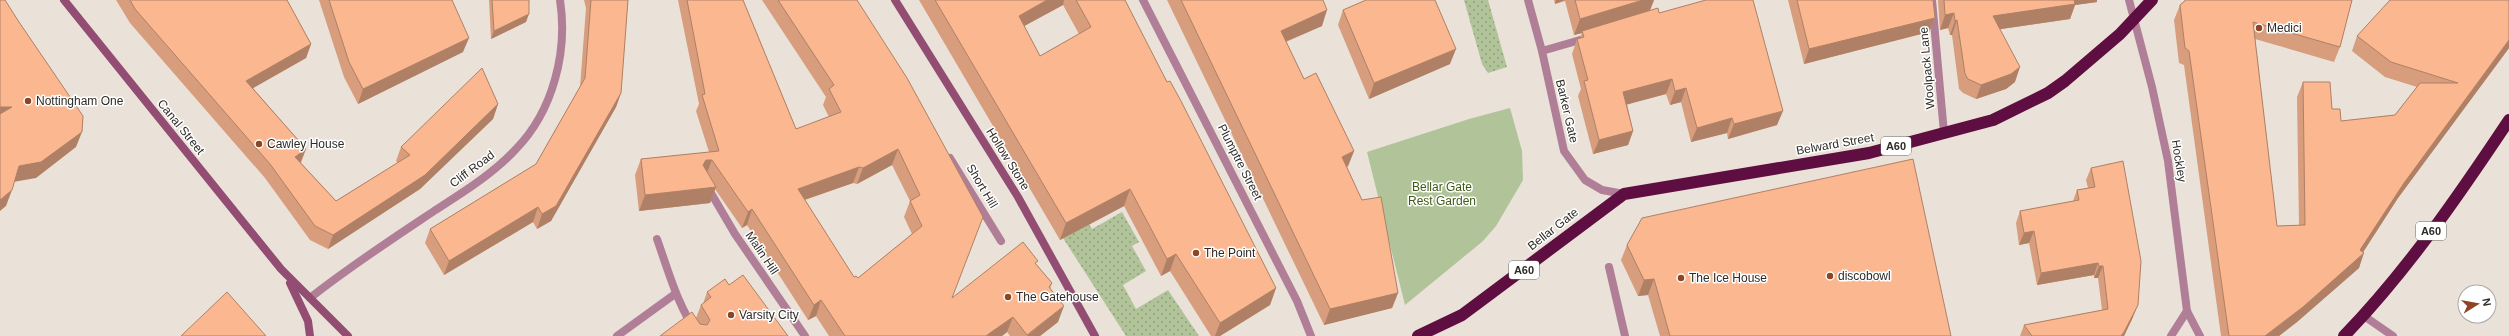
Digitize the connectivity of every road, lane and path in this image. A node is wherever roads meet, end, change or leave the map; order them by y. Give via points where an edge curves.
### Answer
1 (64, 0) edge
2 (560, 0) edge
3 (895, 0) edge
4 (1143, 0) edge
5 (1528, 0) edge
6 (1932, 0) edge
7 (2129, 0) edge
8 (2152, 0) edge
9 (2134, 18) junction
10 (1595, 35) edge
11 (1542, 52) junction
12 (2509, 120) edge
13 (1944, 133) junction
14 (945, 150) edge
15 (703, 180) edge
16 (1624, 194) junction
17 (657, 239) dead end
18 (1001, 241) dead end
19 (1609, 267) dead end
20 (281, 269) junction
21 (675, 294) junction
22 (310, 298) junction
23 (2187, 311) junction
24 (2364, 316) junction
25 (310, 336) edge
26 (348, 336) edge
27 (617, 336) edge
28 (699, 336) edge
29 (805, 336) edge
30 (1095, 336) edge
31 (1311, 336) edge
32 (1418, 336) edge
33 (1626, 336) edge
34 (2171, 336) edge
35 (2200, 336) edge
36 (2344, 336) edge
37 (2393, 336) edge

1 - 20 street, Canal Street
2 - 22 street, Cliff Road via 563,35 554,83 535,123 516,150 476,183
3 - 30 street, Hollow Stone via 1018,197
4 - 31 street, Plumptre Street via 1297,301
5 - 11 street, Barker Gate
6 - 13 street, Woolpack Lane
7 - 9 street, Hockley
8 - 9 highway, A60
9 - 13 highway, Belward Street / A60 via 2120,34 2048,93 1993,120
9 - 23 street, Hockley via 2168,161
10 - 11 street
11 - 16 street, Barker Gate via 1564,151 1585,180 1602,190
12 - 24 highway, A60 via 2410,261
13 - 16 highway, Belward Street / A60 via 1869,153
14 - 18 street, Short Hill
15 - 29 street, Malin Hill via 735,234
16 - 32 highway, Bellar Gate / A60 via 1462,315
17 - 21 street
19 - 33 street
20 - 22 street, Canal Street
20 - 25 street, Canal Street via 294,289 308,321
21 - 27 street
21 - 28 street
22 - 26 street, Canal Street
23 - 34 street
23 - 35 street, Hockley
24 - 36 highway, A60
24 - 37 street

